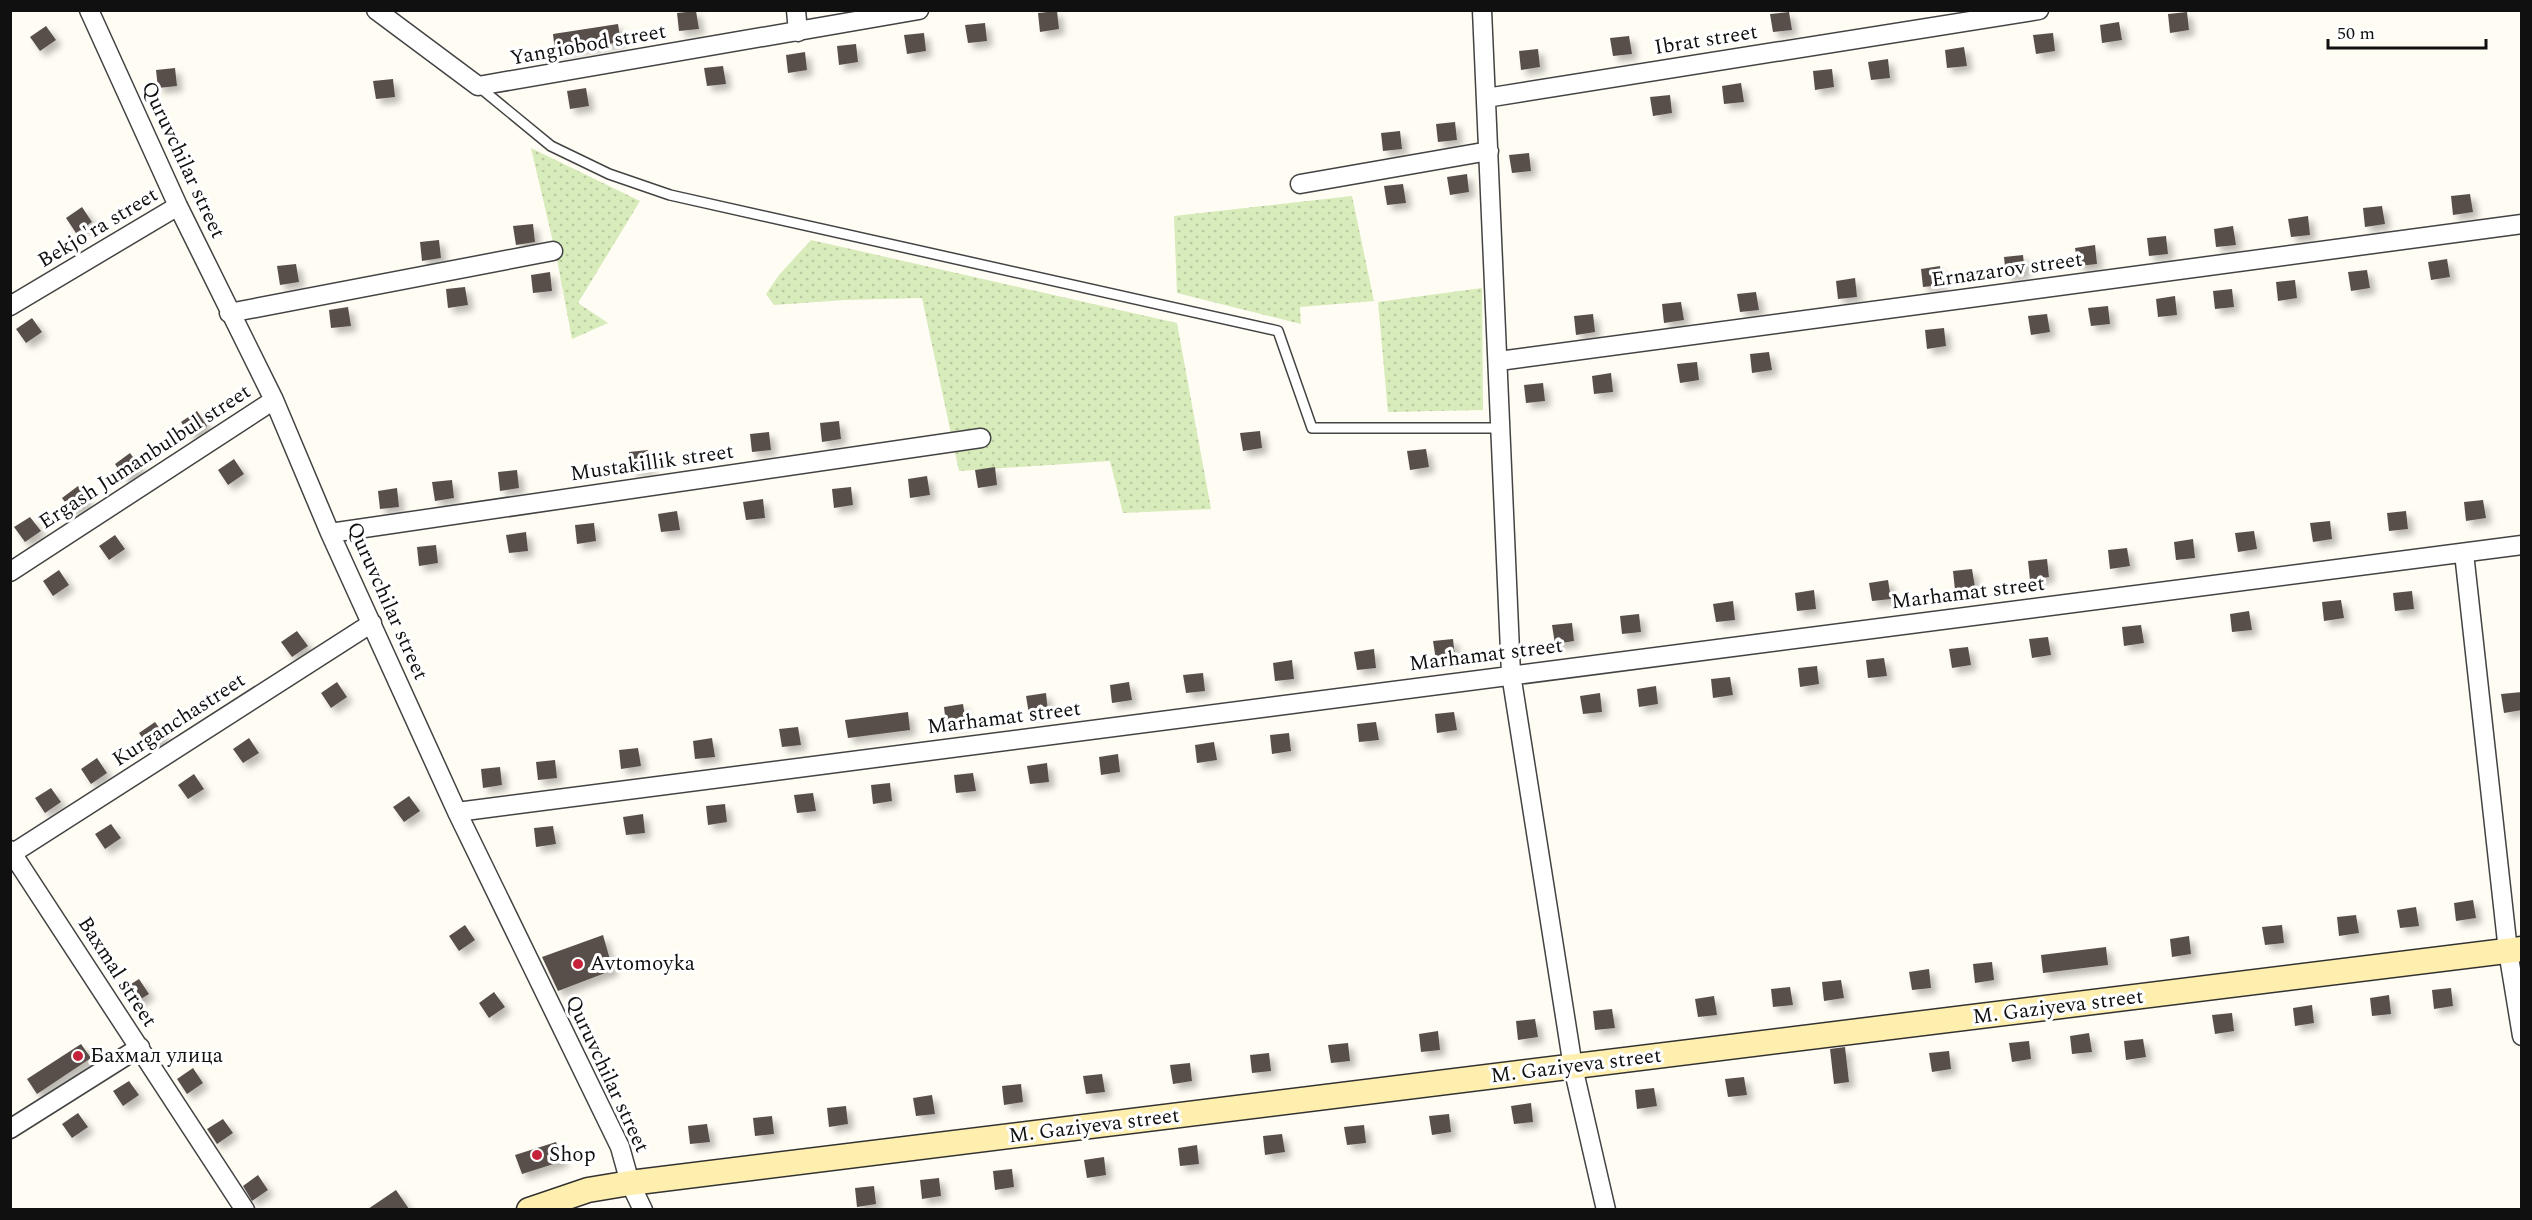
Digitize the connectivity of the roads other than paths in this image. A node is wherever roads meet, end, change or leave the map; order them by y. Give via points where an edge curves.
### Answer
1 (89, 10) edge
2 (376, 10) edge
3 (796, 10) edge
4 (919, 10) edge
5 (1482, 10) edge
6 (2039, 10) edge
7 (798, 32) junction
8 (478, 86) junction
9 (1486, 98) junction
10 (1489, 151) junction
11 (1300, 184) dead end
12 (178, 206) junction
13 (2522, 224) edge
14 (553, 251) dead end
15 (10, 306) edge
16 (229, 313) junction
17 (1499, 362) junction
18 (274, 400) junction
19 (1499, 428) junction
20 (981, 438) dead end
21 (330, 533) junction
22 (2522, 545) edge
23 (2464, 553) junction
24 (10, 572) edge
25 (372, 623) junction
26 (1511, 674) junction
27 (457, 812) junction
28 (11, 852) edge
29 (2515, 950) edge
30 (2522, 1036) edge
31 (140, 1047) junction
32 (1573, 1067) junction
33 (10, 1129) edge
34 (630, 1182) junction
35 (245, 1209) edge
36 (529, 1209) edge
37 (643, 1209) edge
38 (1606, 1209) edge

1 - 12 street, Quruvchilar street
2 - 8 street
3 - 7 street
4 - 7 street, Yangiobod street
5 - 9 street
6 - 9 street, Ibrat street
7 - 8 street, Yangiobod street
8 - 19 lane via 551,146 609,174 670,195 1278,331 1312,428
9 - 10 street
10 - 11 street
10 - 17 street
12 - 15 street, Bekjo'ra street
12 - 16 street, Quruvchilar street
13 - 17 street, Ernazarov street
14 - 16 street
16 - 18 street, Quruvchilar street
17 - 19 street
18 - 21 street, Quruvchilar street
18 - 24 street, Ergash Jumanbulbul street
19 - 26 street
20 - 21 street, Mustakillik street
21 - 25 street, Quruvchilar street
22 - 23 street, Marhamat street
23 - 26 street, Marhamat street
23 - 29 street
25 - 27 street, Quruvchilar street
25 - 28 street, Kurganchastreet
26 - 27 street, Marhamat street
26 - 32 street
27 - 34 street, Quruvchilar street via 620,1147
28 - 31 street, Baxmal street
29 - 30 street
29 - 32 street, M. Gaziyeva street
31 - 33 street
31 - 35 street, Baxmal street
32 - 34 street, M. Gaziyeva street
32 - 38 street
34 - 36 street, M. Gaziyeva street via 588,1190
34 - 37 street, Quruvchilar street

